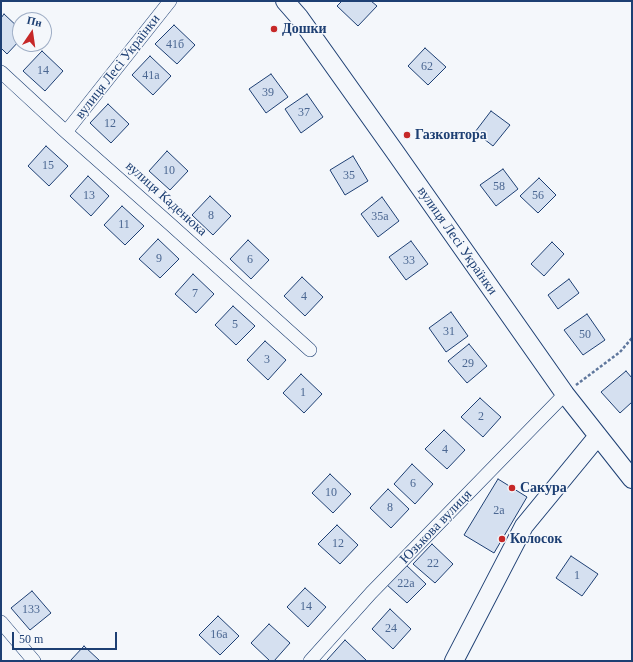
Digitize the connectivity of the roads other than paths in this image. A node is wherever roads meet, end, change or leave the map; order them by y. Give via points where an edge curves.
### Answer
1 (170, 1) edge
2 (286, 1) edge
3 (299, 9) edge
4 (1, 72) edge
5 (66, 132) junction
6 (310, 350) dead end
7 (565, 394) junction
8 (598, 436) junction
9 (632, 479) edge
10 (3, 626) edge
11 (34, 661) edge
12 (310, 661) edge
13 (454, 661) edge

1 - 5 street, вулиця Лесі Українки
2 - 3 main road, вулиця Лесі Українки
3 - 7 main road, вулиця Лесі Українки
4 - 5 street, вулиця Каденюка
5 - 6 street, вулиця Каденюка
7 - 8 main road, вулиця Лесі Українки
7 - 12 street, Юзькова вулиця via 371,593
8 - 9 main road, вулиця Лесі Українки
8 - 13 main road via 524,526
10 - 11 street

